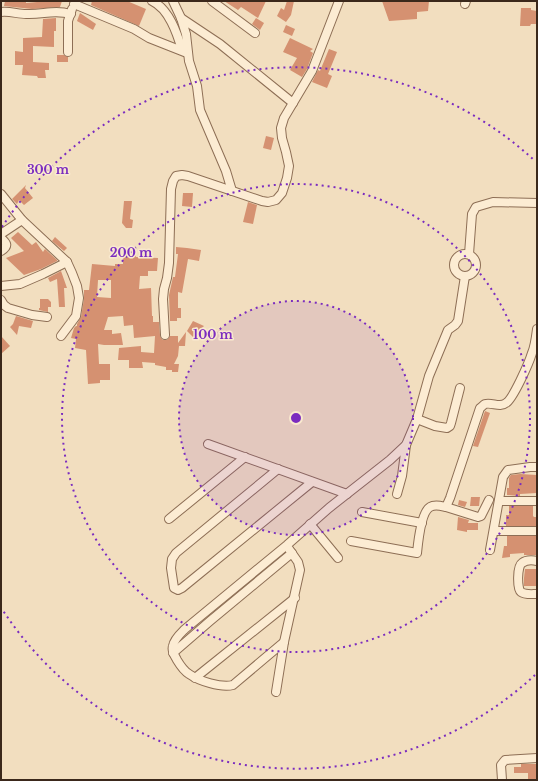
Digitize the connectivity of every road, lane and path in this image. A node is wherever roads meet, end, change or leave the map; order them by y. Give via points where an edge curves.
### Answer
1 (152, 1) edge
2 (173, 1) edge
3 (212, 1) edge
4 (339, 1) edge
5 (74, 2) edge
6 (1, 12) edge
7 (71, 14) junction
8 (182, 18) junction
9 (255, 33) dead end
10 (185, 51) junction
11 (68, 52) dead end
12 (293, 103) junction
13 (232, 191) junction
14 (1, 194) edge
15 (537, 203) edge
16 (22, 220) junction
17 (1, 234) edge
18 (1, 238) edge
19 (1, 251) edge
20 (469, 254) junction
21 (67, 262) junction
22 (464, 276) junction
23 (1, 286) edge
24 (1, 300) edge
25 (47, 317) dead end
26 (537, 329) edge
27 (165, 335) dead end
28 (61, 336) dead end
29 (460, 388) dead end
30 (417, 419) junction
31 (208, 444) dead end
32 (406, 445) junction
33 (245, 457) junction
34 (537, 467) edge
35 (278, 469) junction
36 (312, 482) junction
37 (347, 494) junction
38 (397, 494) dead end
39 (489, 500) dead end
40 (499, 501) junction
41 (537, 501) edge
42 (446, 507) junction
43 (362, 512) dead end
44 (169, 519) dead end
45 (422, 523) junction
46 (310, 524) junction
47 (494, 531) junction
48 (537, 531) edge
49 (351, 541) dead end
50 (287, 545) junction
51 (490, 550) dead end
52 (292, 553) junction
53 (338, 558) dead end
54 (537, 560) edge
55 (537, 594) edge
56 (295, 598) junction
57 (284, 642) junction
58 (173, 654) junction
59 (195, 678) junction
60 (276, 692) dead end
61 (537, 758) edge
62 (502, 780) edge

1 - 10 street via 159,5 169,18
2 - 8 street
3 - 9 street
4 - 12 street via 312,71
5 - 7 street
5 - 10 street via 149,38
6 - 7 street via 25,14 60,11
7 - 11 street via 68,21
8 - 10 street via 186,34
8 - 12 street via 220,44
10 - 13 street via 197,86 200,110
12 - 13 street via 281,128 289,166 282,193 276,200 268,202
13 - 27 street via 188,176 176,176 173,181 169,263 163,299
14 - 16 street
15 - 20 street via 493,202 476,207 472,214
16 - 17 street
16 - 21 street
18 - 19 street via 7,245
20 - 22 street via 477,264 476,270 471,275
20 - 22 street via 458,256 455,260 456,271
21 - 23 street via 20,284
21 - 28 street via 79,298 76,316
22 - 30 street via 458,321 448,330 422,396
24 - 25 street via 8,308
26 - 42 street via 532,353 511,399 506,404 485,404 480,408
29 - 30 street via 452,423 448,428
30 - 32 street
31 - 33 street
32 - 37 street
32 - 38 street
33 - 35 street
33 - 44 street
34 - 40 street via 508,470
35 - 36 street
35 - 36 street via 176,553 171,568 174,588 182,588
36 - 37 street
37 - 46 street
39 - 42 street via 482,516 478,517
40 - 41 street
40 - 47 street
42 - 45 street via 429,507
43 - 45 street
45 - 49 street via 417,553
46 - 50 street
46 - 53 street
47 - 48 street
47 - 51 street
50 - 52 street
50 - 58 street via 185,628 173,645
52 - 56 street via 300,570
52 - 58 street
54 - 55 street via 522,562 518,566 518,579 521,592
56 - 57 street
56 - 59 street
57 - 59 street via 233,685 217,685
57 - 60 street
58 - 59 street via 188,674
61 - 62 street via 505,760 501,765

